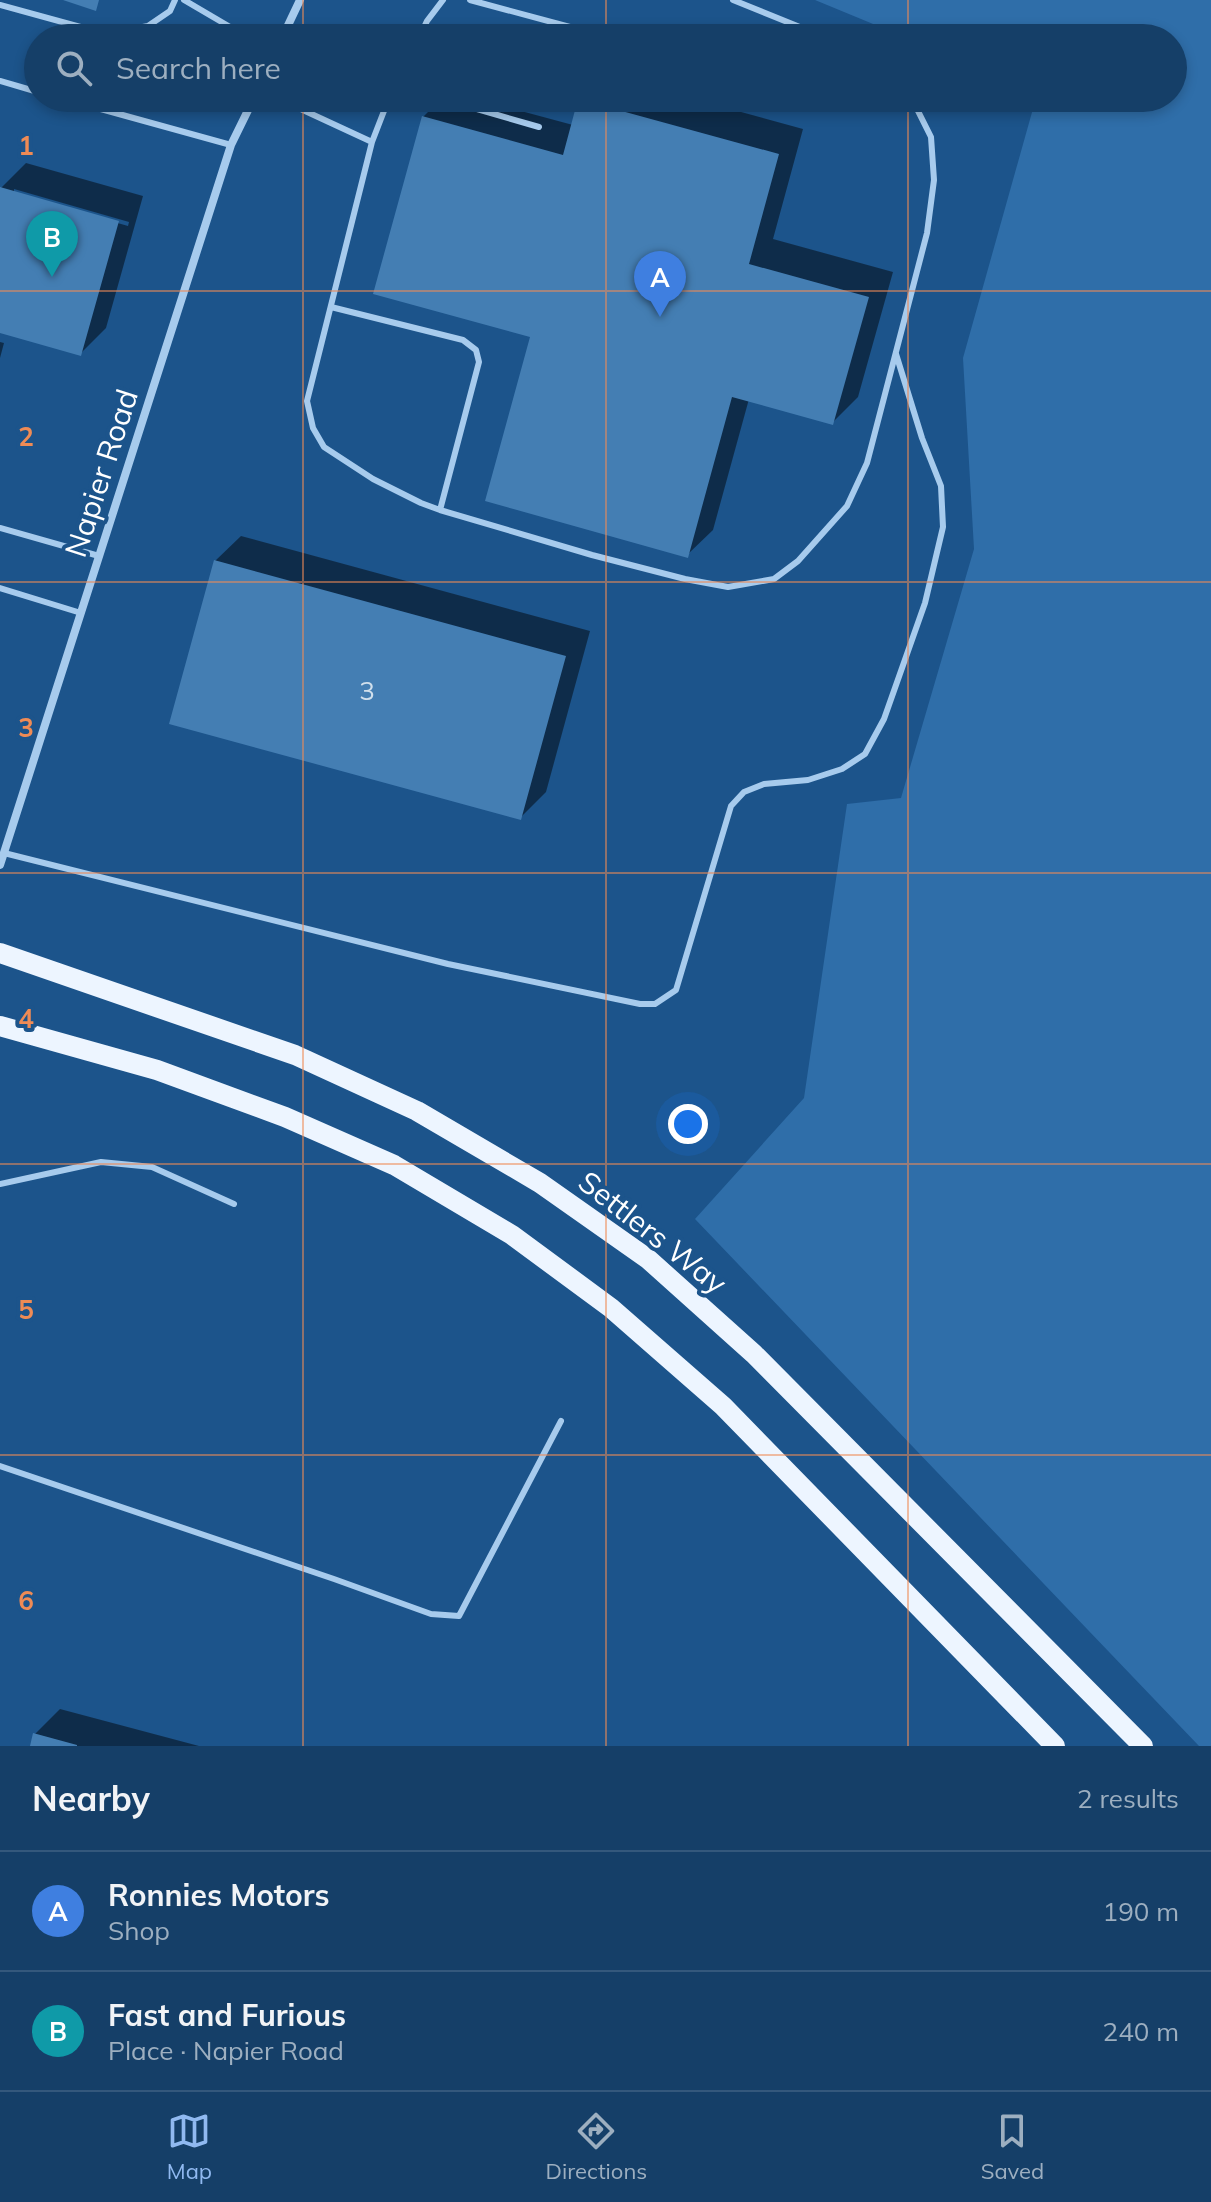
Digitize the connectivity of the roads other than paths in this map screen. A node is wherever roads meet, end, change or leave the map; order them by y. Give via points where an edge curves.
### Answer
1 (175, 0) edge
2 (184, 0) edge
3 (300, 0) edge
4 (443, 0) edge
5 (470, 0) edge
6 (733, 0) edge
7 (0, 5) edge
8 (69, 24) edge
9 (151, 24) edge
10 (223, 24) edge
11 (289, 24) edge
12 (426, 24) edge
13 (559, 24) edge
14 (792, 24) edge
15 (0, 81) edge
16 (24, 88) edge
17 (112, 112) edge
18 (247, 112) edge
19 (307, 112) edge
20 (384, 112) edge
21 (487, 112) edge
22 (918, 112) edge
23 (539, 127) dead end
24 (372, 142) junction
25 (231, 145) junction
26 (331, 307) junction
27 (896, 354) junction
28 (440, 510) junction
29 (0, 528) edge
30 (99, 556) junction
31 (0, 588) edge
32 (81, 613) junction
33 (4, 853) junction
34 (0, 865) edge
35 (0, 953) edge
36 (0, 1026) edge
37 (0, 1184) edge
38 (234, 1204) dead end
39 (561, 1421) dead end
40 (0, 1466) edge
41 (1055, 1746) edge
42 (1143, 1746) edge

1 - 9 lane via 170,11
2 - 10 lane
3 - 11 street
4 - 12 lane
5 - 13 lane
6 - 14 lane
7 - 8 lane
15 - 16 lane
17 - 25 lane
18 - 25 street, Napier Road
19 - 24 lane
20 - 24 lane
21 - 23 lane
22 - 27 lane via 931,137 934,180 927,233
24 - 26 lane
25 - 30 street, Napier Road
26 - 28 lane via 307,401 313,428 337,457
26 - 28 lane via 463,340 476,350 479,362
27 - 28 lane via 867,463 847,506 798,561 774,579 728,587 685,579
27 - 33 lane via 941,486 943,527 925,603 884,719 865,754 842,769 808,780 764,784 744,792 731,806 676,990 655,1004 448,964
29 - 30 lane
30 - 32 street, Napier Road
31 - 32 lane
32 - 33 street, Napier Road
33 - 34 street, Napier Road
35 - 42 main road, Settlers Way via 295,1055 417,1111 540,1183 648,1259 754,1354
36 - 41 main road via 157,1070 285,1117 394,1165 512,1235 611,1308 723,1406
37 - 38 lane via 101,1162 152,1167
39 - 40 lane via 459,1616 431,1614

